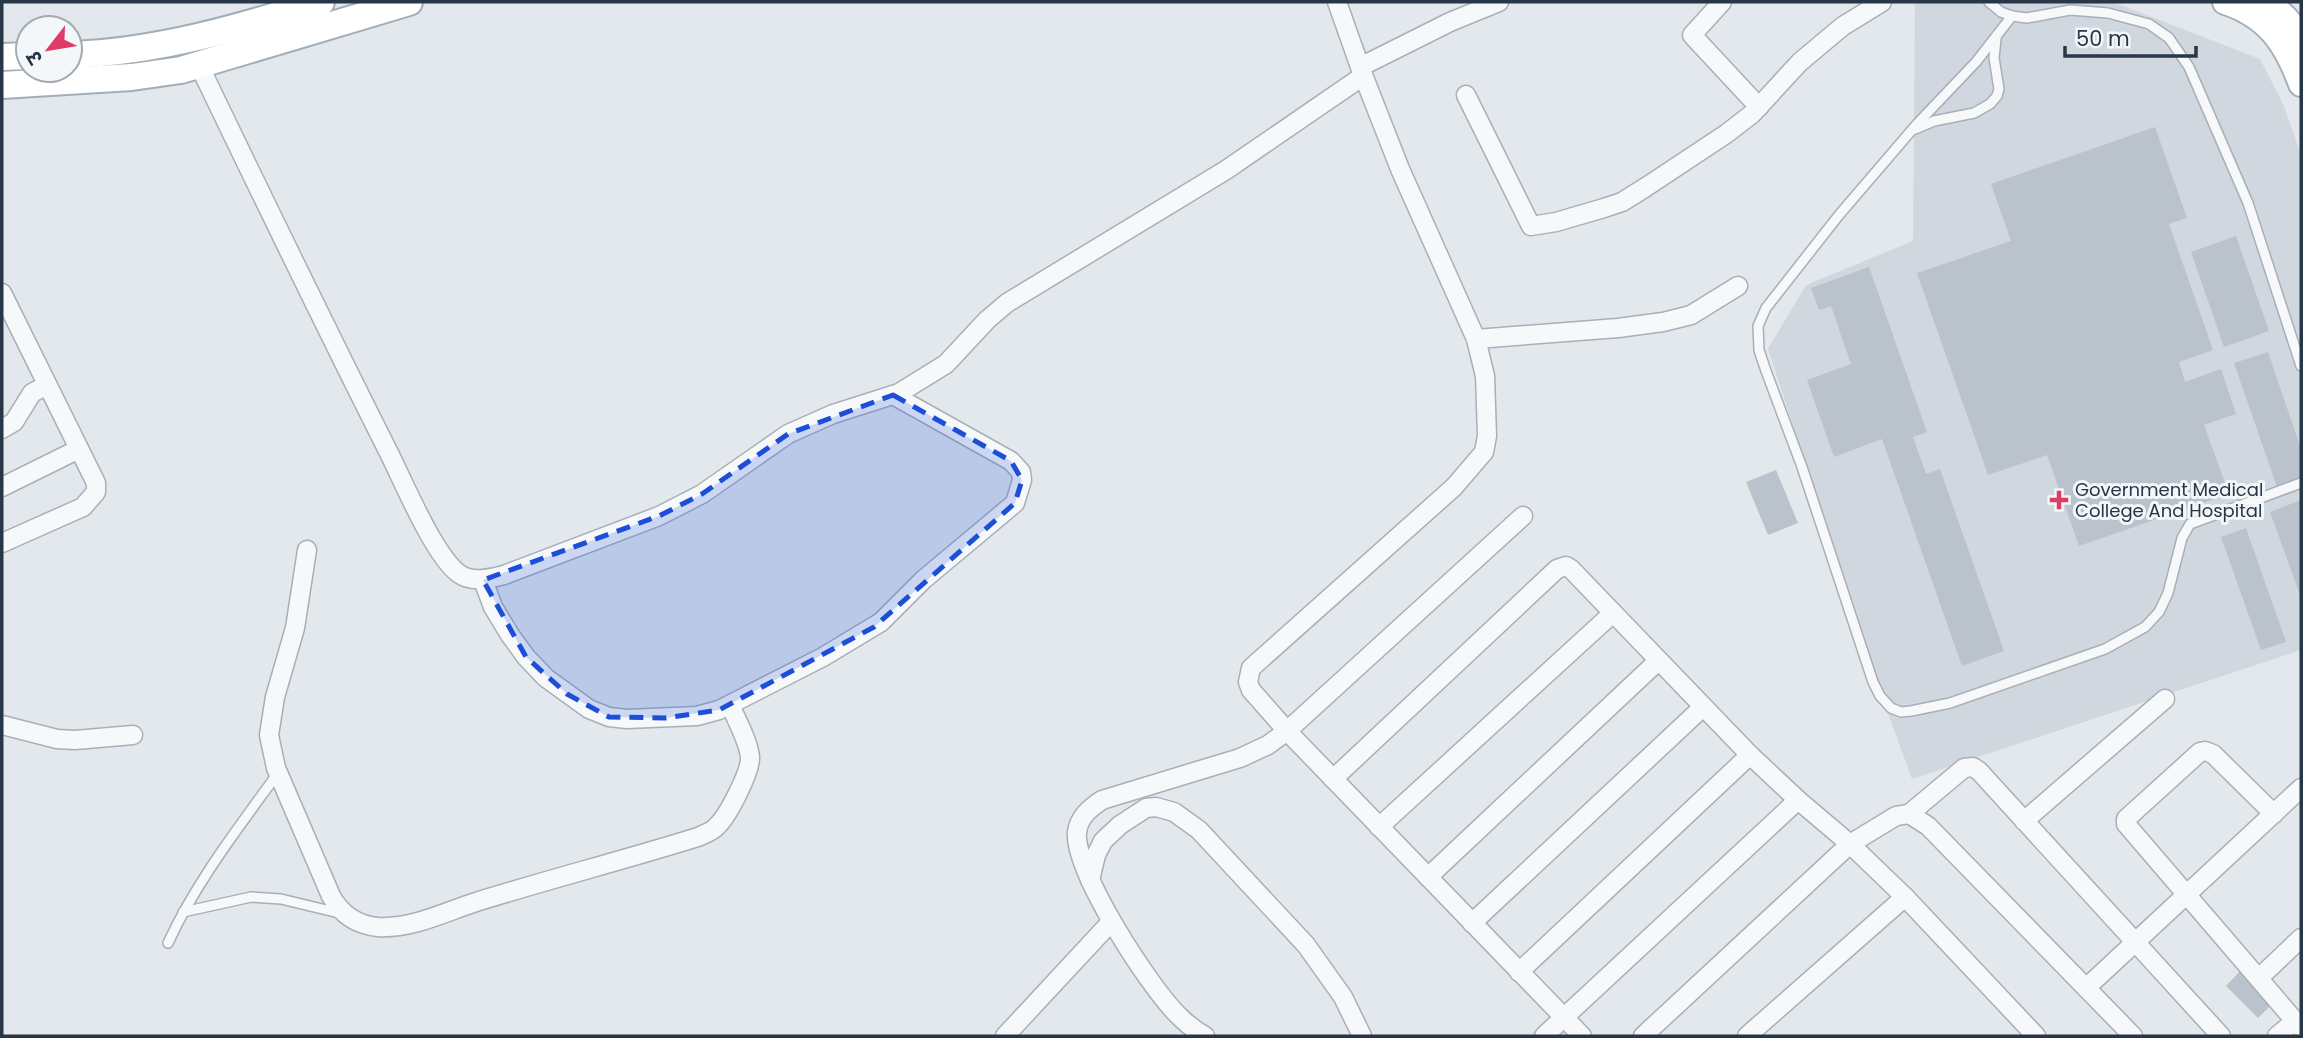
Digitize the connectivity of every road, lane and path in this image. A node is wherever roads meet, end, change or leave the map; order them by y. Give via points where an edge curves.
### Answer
1 (321, 2) edge
2 (409, 2) edge
3 (1337, 2) edge
4 (1499, 2) edge
5 (1722, 2) edge
6 (1882, 2) edge
7 (1989, 2) edge
8 (2225, 2) edge
9 (2264, 2) edge
10 (2012, 16) junction
11 (1996, 39) junction
12 (2301, 42) edge
13 (84, 54) edge
14 (198, 65) junction
15 (1361, 72) junction
16 (2301, 84) edge
17 (2, 85) edge
18 (1466, 95) dead end
19 (1759, 107) junction
20 (1910, 132) junction
21 (1738, 286) dead end
22 (2, 293) edge
23 (1476, 339) junction
24 (2301, 366) edge
25 (47, 385) junction
26 (893, 395) junction
27 (2, 429) edge
28 (79, 449) junction
29 (2301, 482) edge
30 (2, 487) edge
31 (1523, 516) dead end
32 (2, 543) edge
33 (307, 550) dead end
34 (484, 580) junction
35 (1613, 613) junction
36 (1658, 661) junction
37 (2165, 699) dead end
38 (730, 705) junction
39 (1703, 707) junction
40 (2, 725) edge
41 (1287, 731) junction
42 (133, 735) dead end
43 (1750, 755) junction
44 (278, 773) junction
45 (1333, 779) junction
46 (2301, 788) edge
47 (1798, 800) junction
48 (1909, 814) junction
49 (2274, 814) junction
50 (2024, 821) junction
51 (1379, 827) junction
52 (1850, 844) junction
53 (1428, 877) junction
54 (1090, 880) junction
55 (2188, 895) junction
56 (1905, 897) junction
57 (183, 912) junction
58 (345, 915) junction
59 (1111, 922) junction
60 (1472, 923) junction
61 (2301, 938) edge
62 (168, 943) dead end
63 (2134, 943) junction
64 (1519, 972) junction
65 (2259, 978) junction
66 (2086, 988) junction
67 (1564, 1017) junction
68 (2298, 1025) edge
69 (1755, 1033) edge
70 (2125, 1033) edge
71 (1009, 1035) edge
72 (1205, 1036) edge
73 (1363, 1036) edge
74 (1544, 1036) edge
75 (1582, 1036) edge
76 (1643, 1036) edge
77 (2036, 1036) edge
78 (2221, 1036) edge
79 (2277, 1036) edge

1 - 13 main road via 198,38
2 - 14 main road
3 - 15 street
4 - 15 street via 1450,22
5 - 19 street via 1692,35
6 - 19 street via 1818,46
7 - 10 lane
8 - 16 main road via 2270,28 2292,59
9 - 12 main road via 2282,12
10 - 11 lane
10 - 24 lane via 2027,18 2070,10 2108,13 2149,24 2176,46 2200,90 2248,204
11 - 20 lane
11 - 20 lane via 1999,89 1990,104
14 - 17 main road via 132,77
14 - 34 street via 436,545 458,573
15 - 23 street
15 - 26 street via 1226,170 1007,303 946,364
18 - 19 street via 1531,226 1622,201 1717,141
20 - 29 lane via 1766,308 1757,336 1873,682 1891,708 1911,711 1950,702 2074,661 2128,637 2159,612 2190,524
21 - 23 street via 1691,315 1663,322
22 - 25 street
23 - 41 street via 1488,415 1484,452 1454,487 1251,668 1251,690
25 - 27 street via 32,393 14,422
25 - 28 street
26 - 34 street via 799,428 702,495 659,516
26 - 38 street via 1011,461 1021,472 1021,490 1014,503 874,627
28 - 30 street
28 - 32 street via 96,483 91,499 83,507
31 - 41 street
33 - 44 street via 295,628 270,722
34 - 38 street via 493,607 526,657 589,709 609,717 665,719 697,716
35 - 36 street
35 - 45 street via 1572,569 1557,569
35 - 51 street
36 - 39 street
36 - 53 street
37 - 50 street
38 - 58 street via 750,754 748,771 724,817 709,832 414,923 378,927
39 - 43 street
39 - 60 street
40 - 42 street via 57,739
41 - 45 street
41 - 54 street via 1253,752 1102,800 1089,809 1077,834
43 - 47 street
43 - 64 street
44 - 57 lane
44 - 58 street via 331,896
45 - 51 street
46 - 49 street
47 - 52 street
47 - 67 street
48 - 50 street via 1969,767 1979,771
48 - 52 street via 1896,816
48 - 66 street via 1928,826
49 - 55 street
49 - 55 street via 2205,751 2126,819 2127,828
50 - 63 street
51 - 53 street
52 - 56 street
52 - 76 street
53 - 60 street
54 - 59 street
54 - 73 street via 1103,841 1120,825 1146,808 1174,812 1199,830 1306,945 1343,997
55 - 63 street
55 - 65 street
56 - 69 street
56 - 77 street
57 - 58 lane via 251,897 282,899
57 - 62 lane
59 - 71 street
59 - 72 street via 1171,1007
60 - 64 street
61 - 65 street
63 - 66 street
63 - 78 street
64 - 67 street
65 - 68 street
66 - 70 street
67 - 74 street
67 - 75 street
68 - 79 street

